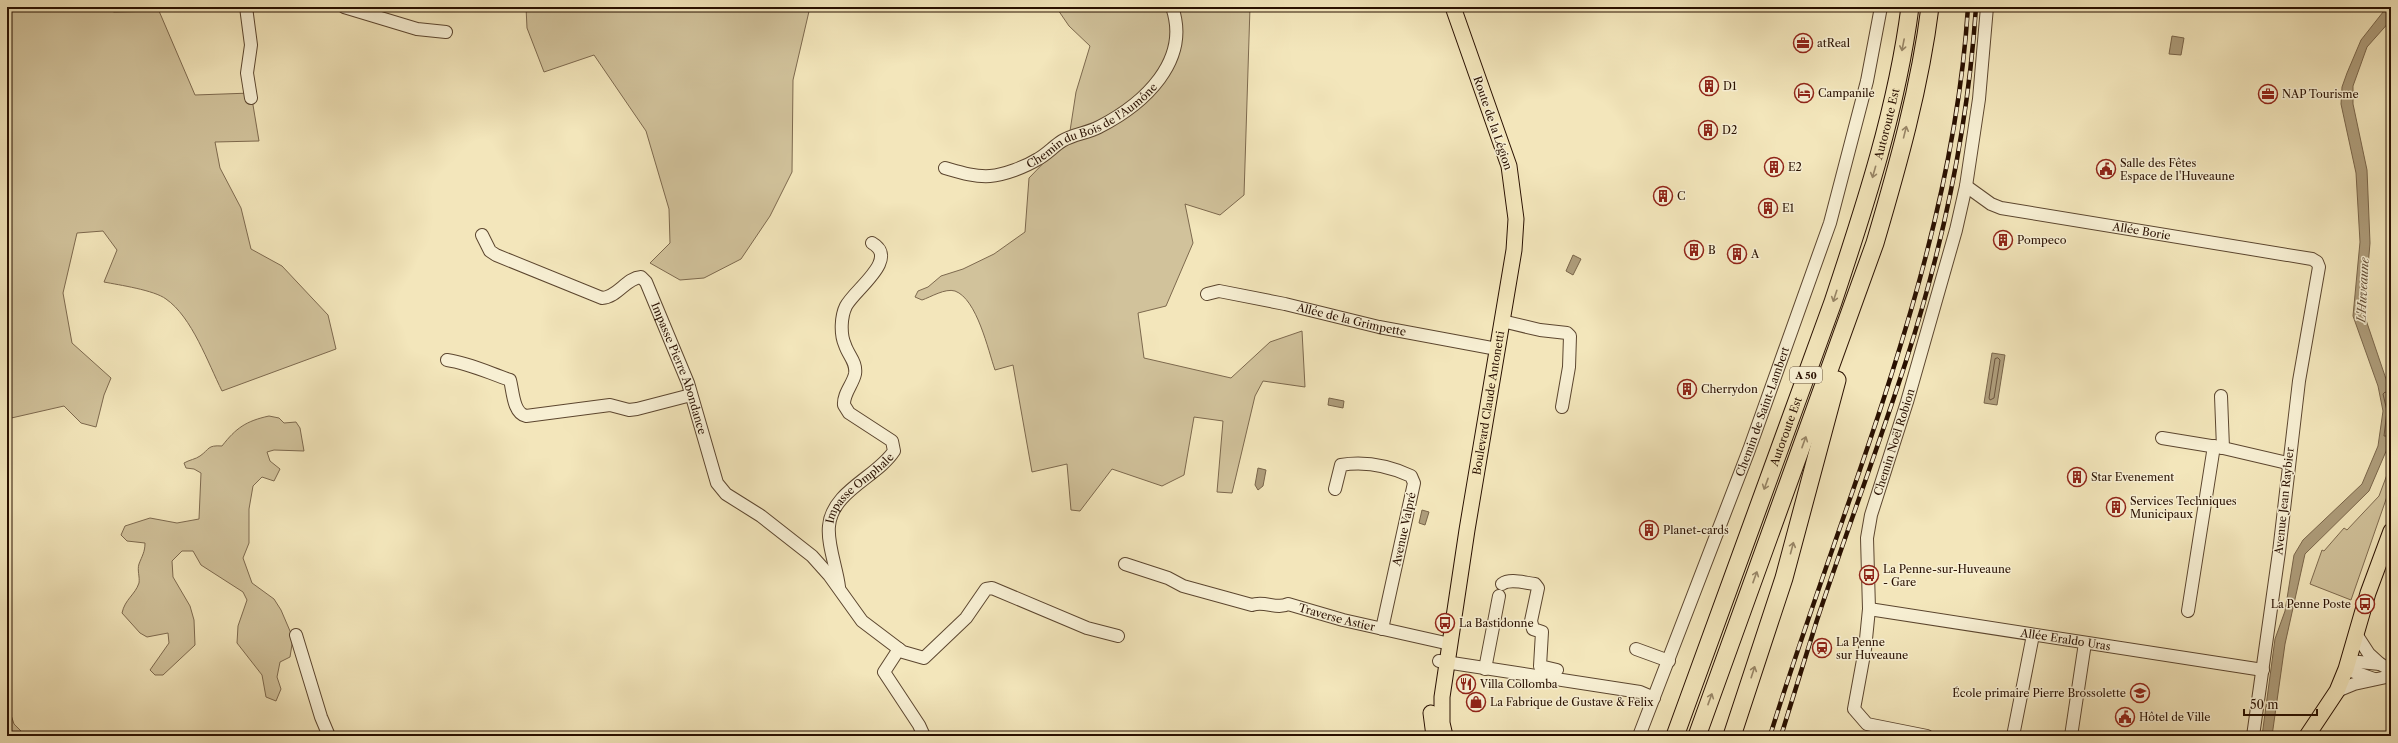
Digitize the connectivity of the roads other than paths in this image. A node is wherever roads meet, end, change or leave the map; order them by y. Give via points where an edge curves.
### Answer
1 (246, 7) edge
2 (344, 7) edge
3 (1172, 7) edge
4 (1452, 7) edge
5 (1881, 7) edge
6 (1910, 7) edge
7 (1930, 7) edge
8 (1986, 7) edge
9 (446, 32) dead end
10 (251, 98) dead end
11 (945, 168) dead end
12 (1966, 186) junction
13 (482, 235) dead end
14 (872, 243) dead end
15 (1875, 243) junction
16 (1512, 265) joint
17 (2319, 267) joint
18 (1207, 294) dead end
19 (1502, 321) junction
20 (1497, 349) junction
21 (447, 360) dead end
22 (691, 395) junction
23 (2222, 396) dead end
24 (1562, 407) dead end
25 (2162, 438) dead end
26 (2218, 447) junction
27 (2287, 463) junction
28 (1335, 489) dead end
29 (2391, 532) edge
30 (1125, 564) dead end
31 (839, 590) junction
32 (1869, 609) junction
33 (2188, 611) dead end
34 (1382, 629) junction
35 (2356, 634) junction
36 (296, 635) dead end
37 (2033, 635) junction
38 (1118, 636) dead end
39 (1446, 643) junction
40 (2085, 643) junction
41 (899, 649) junction
42 (1636, 649) dead end
43 (1669, 661) junction
44 (1443, 662) junction
45 (2380, 664) junction
46 (2348, 665) junction
47 (1485, 669) junction
48 (2263, 670) junction
49 (2391, 670) edge
50 (2391, 676) edge
51 (2374, 679) junction
52 (1569, 680) junction
53 (2337, 691) junction
54 (1654, 698) junction
55 (329, 736) edge
56 (924, 736) edge
57 (1434, 736) edge
58 (1446, 736) edge
59 (1640, 736) edge
60 (1675, 736) edge
61 (1697, 736) edge
62 (1732, 736) edge
63 (1927, 736) edge
64 (2014, 736) edge
65 (2071, 736) edge
66 (2253, 736) edge
67 (2307, 736) edge

1 - 10 street via 251,45 247,73
2 - 9 street via 417,30
3 - 11 street, Chemin du Bois de l'Aumône via 1177,37 1172,56 1149,92 1131,108 1098,128 1064,140 1038,159 1012,170 990,176 973,176
4 - 16 main road, Route de la Légion via 1508,166 1516,219
5 - 43 street, Chemin de Saint-Lambert via 1868,81 1830,223 1749,450
6 -> 60 highway, Autoroute Est / A 50 via 1894,96 1856,232 1833,302
15 -> 7 highway, Autoroute Est / A 50 via 1914,98
8 - 12 street, Chemin Noël Robion via 1979,99
12 - 17 street, Allée Borie via 2001,208 2312,259
12 - 32 street, Chemin Noël Robion via 1911,387 1871,515 1867,538
13 - 22 street, Impasse Pierre Abondance via 490,251 496,255 602,298 609,298 635,277 641,277 646,282 680,360
14 - 31 street, Impasse Omphale via 881,251 880,265 843,312 844,344 852,359 855,374 844,405 849,413 892,441 894,451 842,499 831,517 829,532
61 -> 15 highway, Autoroute Est / A 50
62 -> 15 highway via 1784,578
16 - 19 main road, Boulevard Claude Antonetti
17 - 27 street, Avenue Jean Raybier
18 - 20 street, Allée de la Grimpette via 1219,291 1379,327
19 - 20 main road, Boulevard Claude Antonetti
19 - 24 street via 1570,336 1569,367
20 - 39 main road, Boulevard Claude Antonetti via 1466,540
21 - 22 street via 468,363 484,372 510,380 517,410 526,416 610,405 629,410 638,409
22 - 31 street, Impasse Pierre Abondance via 717,483 726,494 761,516 812,556
23 - 26 street
25 - 26 street
26 - 27 street
26 - 33 street
27 - 48 street, Avenue Jean Raybier via 2279,552
28 - 34 street, Avenue Valpré via 1341,465 1357,462 1396,469 1411,476 1414,483
29 - 35 main road
30 - 34 street, Traverse Astier via 1179,582 1184,586 1252,605 1259,602 1284,607 1288,604
31 - 41 street, Impasse Pierre Abondance via 862,621
32 - 37 street, Allée Eraldo Uras
32 - 63 street, Chemin Noël Robion via 1854,709 1867,724
34 - 39 street, Traverse Astier
35 - 45 street via 2369,654
35 - 46 main road
36 - 55 street
37 - 40 street, Allée Eraldo Uras
37 - 64 street
38 - 41 street, Impasse Pierre Abondance via 1094,630 992,588 986,589 966,618 924,658
39 - 44 main road, Boulevard Claude Antonetti
40 - 48 street, Allée Eraldo Uras
40 - 65 street
41 - 56 street via 884,672 919,724
42 - 43 street
43 - 54 street, Chemin de Saint-Lambert
44 - 47 street
44 - 57 main road, Boulevard Claude Antonetti via 1431,708
44 - 58 main road, Boulevard Claude Antonetti via 1441,711
45 - 46 street
45 - 49 street
46 - 51 street
46 - 53 main road
47 - 52 street
47 - 52 street via 1500,590 1505,582 1535,584 1538,588 1531,621 1533,629 1542,632 1540,666 1567,672
48 - 66 street, Avenue Jean Raybier
50 - 51 street
51 - 53 street
52 - 54 street via 1640,692
53 - 67 main road
54 - 59 street, Chemin de Saint-Lambert

